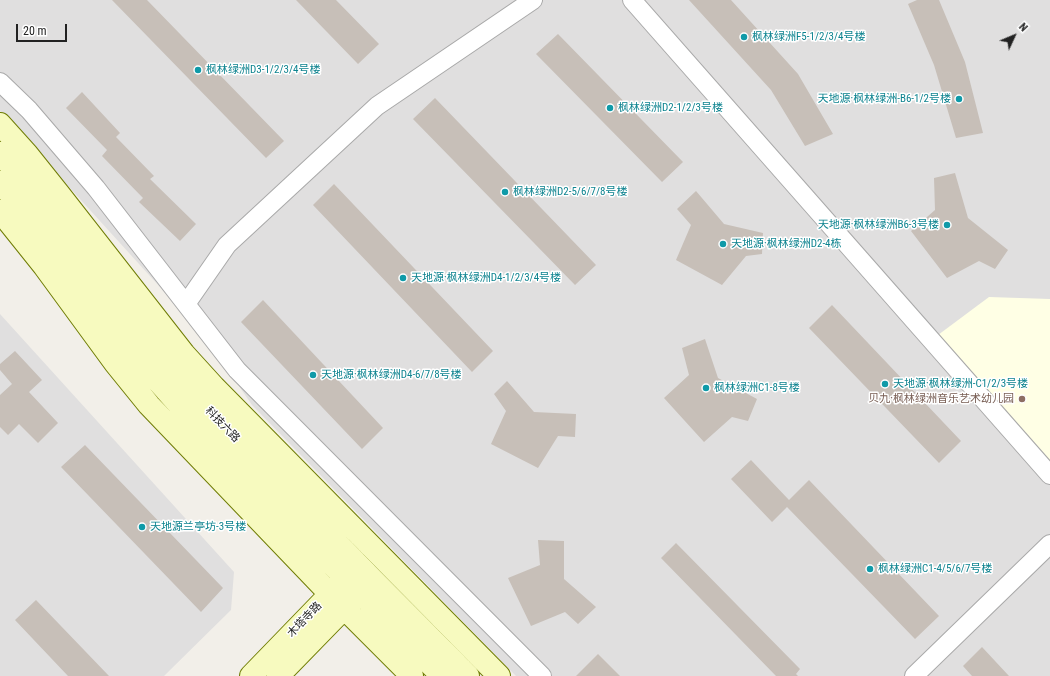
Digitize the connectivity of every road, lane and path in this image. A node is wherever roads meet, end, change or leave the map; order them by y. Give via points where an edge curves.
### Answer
1 (532, 0) edge
2 (632, 0) edge
3 (0, 82) edge
4 (0, 124) edge
5 (0, 153) edge
6 (0, 182) edge
7 (0, 211) edge
8 (186, 304) junction
9 (1050, 475) edge
10 (1050, 544) edge
11 (359, 579) junction
12 (337, 601) junction
13 (251, 676) edge
14 (278, 676) edge
15 (412, 676) edge
16 (442, 676) edge
17 (468, 676) edge
18 (499, 676) edge
19 (542, 676) edge
20 (914, 676) edge

1 - 8 street via 377,106 227,245
2 - 9 street
3 - 8 street via 96,188
4 - 18 main road via 59,194 184,354
5 - 11 main road, 科技六路 via 61,224 149,344
6 - 11 main road, 科技六路 via 54,246 135,355 172,397 237,468
7 - 12 main road via 44,266 114,363 149,405
8 - 19 street via 237,370
10 - 20 street
11 - 12 main road, 木塔寺路
11 - 16 main road, 科技六路
11 - 17 main road, 科技六路
12 - 13 main road, 木塔寺路
12 - 14 main road, 木塔寺路
12 - 15 main road

